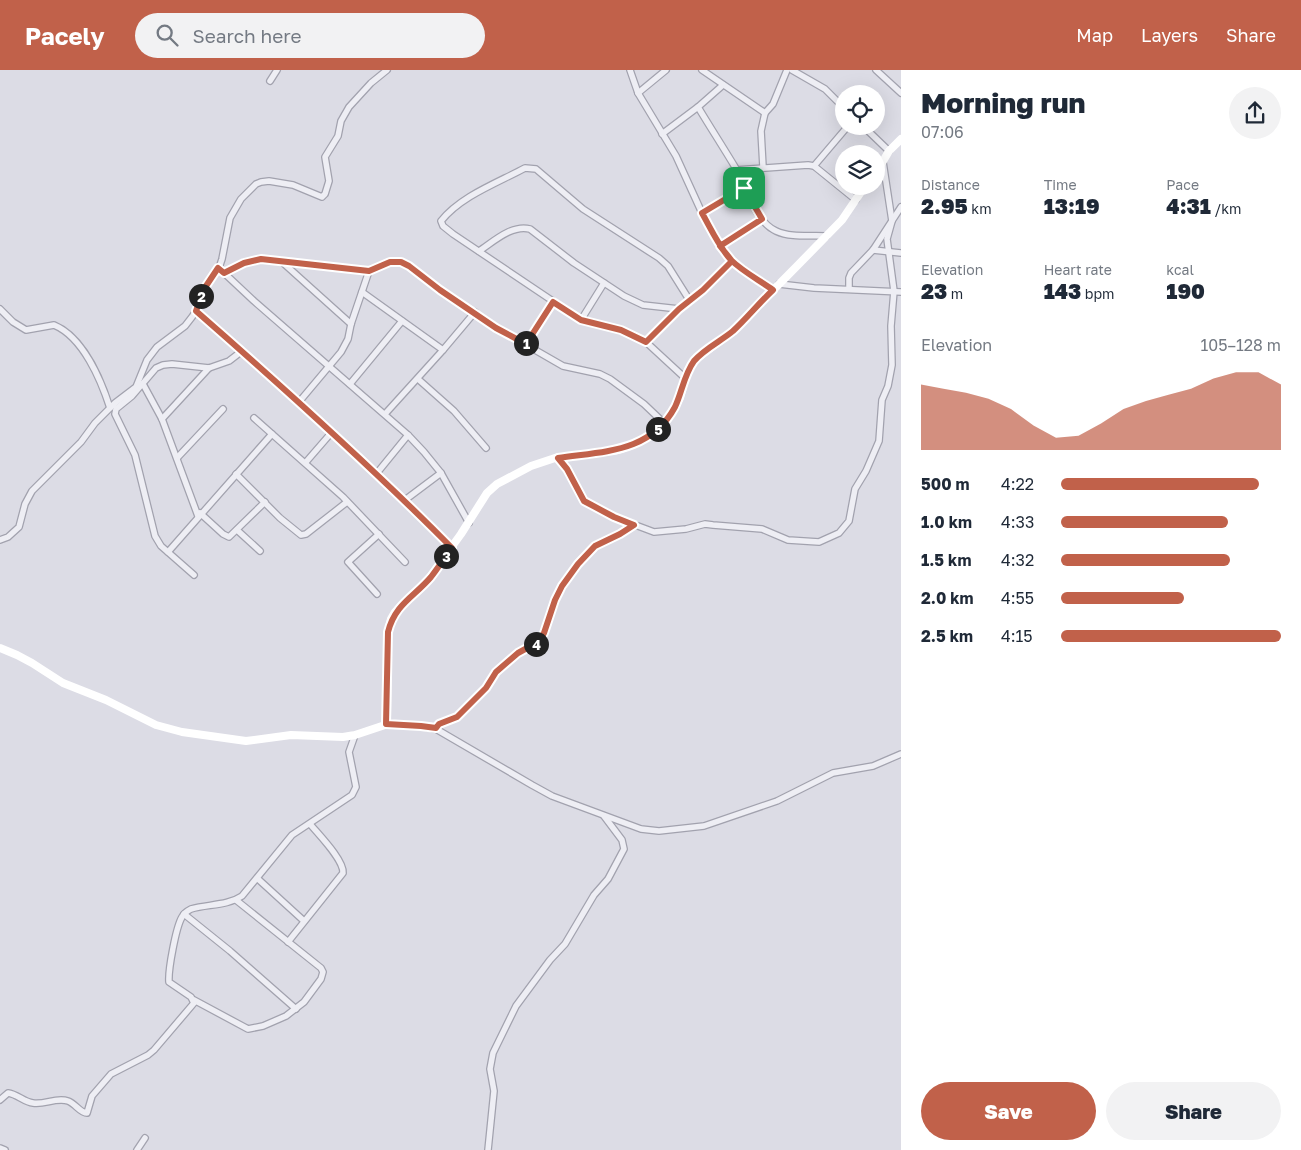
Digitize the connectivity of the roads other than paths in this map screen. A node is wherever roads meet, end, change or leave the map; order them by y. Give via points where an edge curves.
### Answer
1 (277, 70) edge
2 (387, 70) edge
3 (630, 70) edge
4 (666, 70) edge
5 (702, 70) edge
6 (787, 70) edge
7 (792, 70) edge
8 (876, 70) edge
9 (270, 81) dead end
10 (723, 85) junction
11 (901, 92) edge
12 (638, 93) junction
13 (835, 99) edge
14 (698, 107) junction
15 (765, 112) junction
16 (662, 134) junction
17 (840, 135) edge
18 (872, 135) edge
19 (901, 138) edge
20 (889, 151) junction
21 (885, 158) edge
22 (814, 166) junction
23 (763, 167) junction
24 (736, 170) junction
25 (885, 175) edge
26 (744, 188) junction
27 (859, 195) edge
28 (856, 200) junction
29 (901, 207) edge
30 (702, 213) junction
31 (762, 219) junction
32 (892, 221) junction
33 (826, 236) junction
34 (720, 246) junction
35 (873, 250) junction
36 (478, 251) junction
37 (889, 252) junction
38 (901, 253) edge
39 (282, 260) junction
40 (732, 261) junction
41 (218, 268) junction
42 (369, 271) junction
43 (224, 273) junction
44 (604, 283) junction
45 (776, 287) junction
46 (850, 289) junction
47 (362, 292) junction
48 (898, 292) edge
49 (690, 301) junction
50 (553, 302) junction
51 (0, 309) edge
52 (679, 309) junction
53 (196, 311) junction
54 (475, 312) junction
55 (581, 320) junction
56 (402, 321) junction
57 (351, 324) junction
58 (646, 342) junction
59 (526, 344) junction
60 (443, 350) junction
61 (242, 351) junction
62 (330, 367) junction
63 (209, 368) junction
64 (686, 378) junction
65 (418, 379) junction
66 (143, 384) junction
67 (350, 384) junction
68 (300, 402) junction
69 (110, 408) junction
70 (223, 409) dead end
71 (385, 414) junction
72 (254, 418) dead end
73 (162, 419) junction
74 (664, 423) junction
75 (332, 432) junction
76 (272, 434) junction
77 (408, 435) junction
78 (486, 448) dead end
79 (177, 458) junction
80 (558, 458) junction
81 (306, 462) junction
82 (377, 473) junction
83 (236, 474) junction
84 (441, 474) junction
85 (405, 500) junction
86 (265, 502) junction
87 (347, 502) junction
88 (199, 515) junction
89 (468, 522) junction
90 (634, 525) junction
91 (238, 530) junction
92 (379, 534) junction
93 (0, 540) edge
94 (452, 548) junction
95 (260, 551) dead end
96 (168, 552) junction
97 (405, 562) dead end
98 (194, 575) dead end
99 (377, 594) dead end
100 (0, 648) edge
101 (386, 724) junction
102 (436, 728) junction
103 (355, 735) junction
104 (901, 754) edge
105 (604, 816) junction
106 (310, 824) junction
107 (258, 879) junction
108 (236, 900) junction
109 (184, 914) junction
110 (304, 921) junction
111 (288, 942) junction
112 (194, 1000) junction
113 (296, 1009) junction
114 (0, 1100) edge
115 (145, 1138) dead end
116 (0, 1148) edge
117 (6, 1150) edge
118 (138, 1150) edge
119 (488, 1150) edge

1 - 9 street
2 - 41 street via 356,98 341,121 338,136 325,157 329,181 325,194 319,196 280,182 256,184 241,198 230,218
3 - 12 street
4 - 12 street
5 - 10 street
6 - 15 street via 773,104
7 - 13 street via 825,89
8 - 11 street
10 - 14 street
10 - 15 street
12 - 16 street
14 - 16 street
14 - 24 street
15 - 23 street via 761,131
16 - 30 street via 676,156
17 - 22 street
18 - 20 street
19 - 20 street
20 - 21 street
22 - 23 street
22 - 28 street
23 - 24 street
24 - 26 street
25 - 32 street
26 - 30 street
26 - 31 street
27 - 28 street
28 - 33 street
29 - 32 street
30 - 34 street
31 - 33 street via 775,231 790,235
31 - 34 street
32 - 35 street
32 - 37 street via 887,238
33 - 45 street
34 - 40 street
35 - 37 street
35 - 46 street via 851,273
36 - 44 street via 510,231 523,227
36 - 49 street via 442,226 440,221 449,211 473,196 525,168 532,168 583,209 659,258 668,266
36 - 50 street
37 - 38 street
37 - 48 street
39 - 42 street
39 - 43 street via 261,259
39 - 57 street
40 - 45 street
40 - 49 street
41 - 43 street
41 - 53 street via 204,289
42 - 47 street
42 - 54 street via 390,262 401,262
43 - 62 street
44 - 52 street via 643,305
44 - 55 street
45 - 46 street
45 - 64 street via 733,331 695,360
46 - 48 street
47 - 56 street
47 - 57 street
48 - 90 street via 891,326 892,365 882,400 879,440 856,489 849,521 839,533 819,542 810,542 788,540 762,529 706,524 654,532
49 - 52 street
50 - 55 street
50 - 59 street
51 - 69 street via 26,330 54,325 72,335 98,376
52 - 58 street
53 - 61 street
53 - 69 street via 185,326 157,347 147,360 136,387
54 - 59 street
54 - 60 street
55 - 58 street via 621,330
56 - 60 street
56 - 67 street
57 - 62 street via 348,339
58 - 64 street
59 - 74 street via 563,366 610,379
60 - 65 street
61 - 63 street via 229,361
61 - 68 street
62 - 67 street
62 - 68 street
63 - 66 street via 163,364
63 - 73 street
64 - 74 street via 680,398
65 - 71 street
65 - 78 street
66 - 73 street
66 - 96 street via 119,406 115,414 135,456 155,536
67 - 71 street
68 - 75 street
69 - 93 street via 32,491 19,528
70 - 79 street
71 - 77 street
72 - 76 street
73 - 79 street
74 - 80 street via 654,433 618,450
75 - 81 street
75 - 82 street
76 - 81 street
76 - 83 street
77 - 82 street
77 - 84 street
79 - 88 street
80 - 89 street via 530,466 497,484
80 - 90 street via 584,501
81 - 87 street
82 - 85 street
83 - 86 street
83 - 88 street
84 - 85 street
84 - 89 street
85 - 94 street
86 - 87 street via 301,535
86 - 91 street
87 - 92 street
88 - 91 street via 227,537
88 - 96 street
89 - 94 street
90 - 102 street via 595,546 562,586 538,642 518,653 496,672 486,688 457,717
91 - 95 street
92 - 97 street
92 - 99 street via 348,562
94 - 101 street via 391,619
96 - 98 street
100 - 103 street via 32,663 63,684 182,732 246,741 291,735
101 - 102 street
101 - 103 street
102 - 105 street via 552,796
103 - 106 street via 349,752 356,790 344,802
104 - 105 street via 873,766 833,772 777,800 690,829 641,829
105 - 119 street via 622,840 624,849 565,944 516,1006 493,1054 490,1069 494,1091
106 - 107 street via 287,840
106 - 110 street via 330,848 343,874
107 - 108 street
107 - 110 street
108 - 109 street via 197,907
108 - 111 street
109 - 112 street via 169,982
109 - 113 street
110 - 111 street
111 - 113 street via 323,972 314,990
112 - 113 street via 248,1029 263,1026
112 - 114 street via 154,1050 111,1074 92,1096 87,1112 66,1100 32,1103 8,1093
115 - 118 street
116 - 117 street

